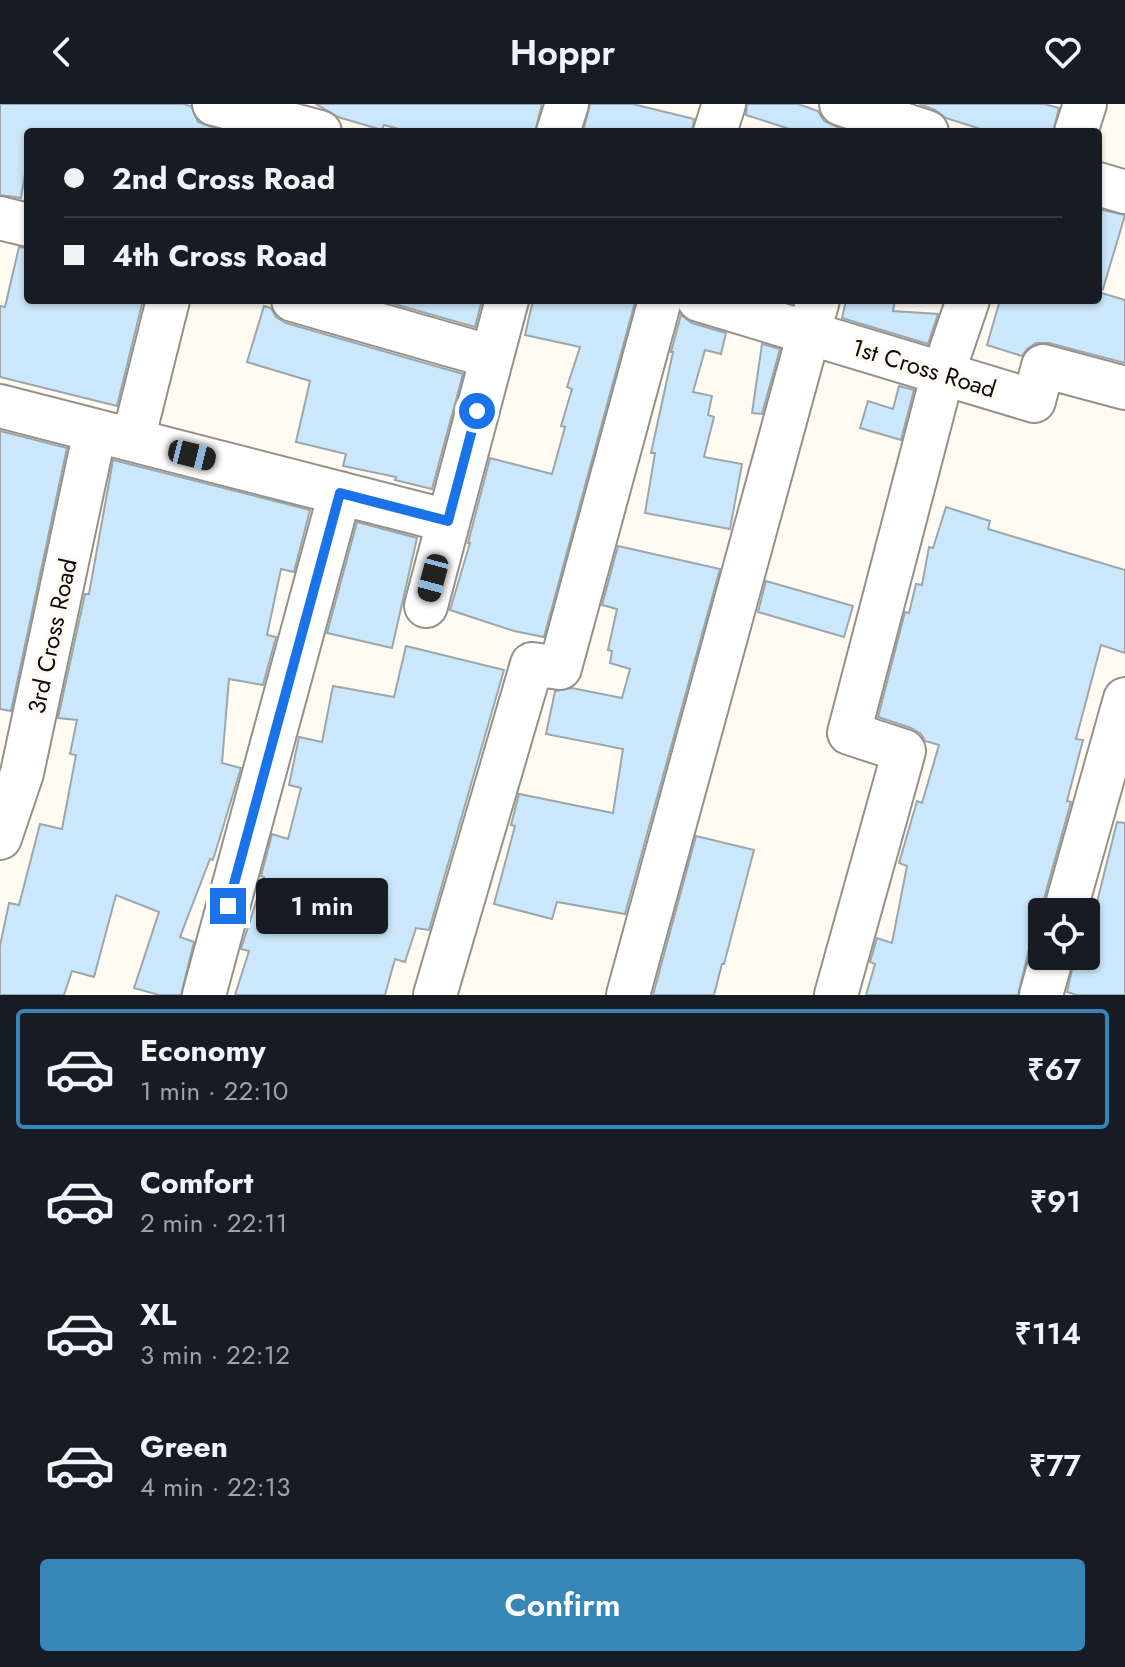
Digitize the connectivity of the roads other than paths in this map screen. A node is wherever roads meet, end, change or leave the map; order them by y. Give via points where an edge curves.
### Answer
1 (567, 104) edge
2 (724, 104) edge
3 (942, 104) edge
4 (1085, 104) edge
5 (216, 111) edge
6 (858, 117) edge
7 (300, 128) edge
8 (559, 128) edge
9 (716, 128) edge
10 (909, 128) edge
11 (935, 128) edge
12 (1077, 128) edge
13 (1102, 185) edge
14 (1125, 192) edge
15 (0, 218) edge
16 (24, 224) edge
17 (166, 304) edge
18 (307, 304) edge
19 (506, 304) edge
20 (659, 304) edge
21 (726, 304) edge
22 (967, 304) edge
23 (814, 317) edge
24 (492, 357) junction
25 (943, 373) junction
26 (1125, 388) edge
27 (0, 406) edge
28 (114, 436) junction
29 (340, 493) junction
30 (448, 521) junction
31 (426, 606) dead end
32 (1125, 699) edge
33 (0, 838) edge
34 (1069, 898) edge
35 (1048, 970) edge
36 (204, 995) edge
37 (435, 995) edge
38 (628, 995) edge
39 (836, 995) edge
40 (1041, 995) edge

1 - 8 street
2 - 9 street
3 - 11 street
4 - 12 street
5 - 7 street
6 - 10 street
13 - 14 street
15 - 16 street
17 - 28 street, 3rd Cross Road
18 - 24 street
19 - 24 street
20 - 37 street via 560,668 532,664
21 - 23 street, 1st Cross Road
22 - 25 street
23 - 25 street, 1st Cross Road
23 - 38 street
24 - 30 street
25 - 26 street, 1st Cross Road via 1034,401 1043,366
25 - 39 street via 849,733 904,751
27 - 28 street
28 - 29 street
28 - 33 street, 3rd Cross Road
29 - 30 street
29 - 36 street
30 - 31 street
32 - 34 street
35 - 40 street

